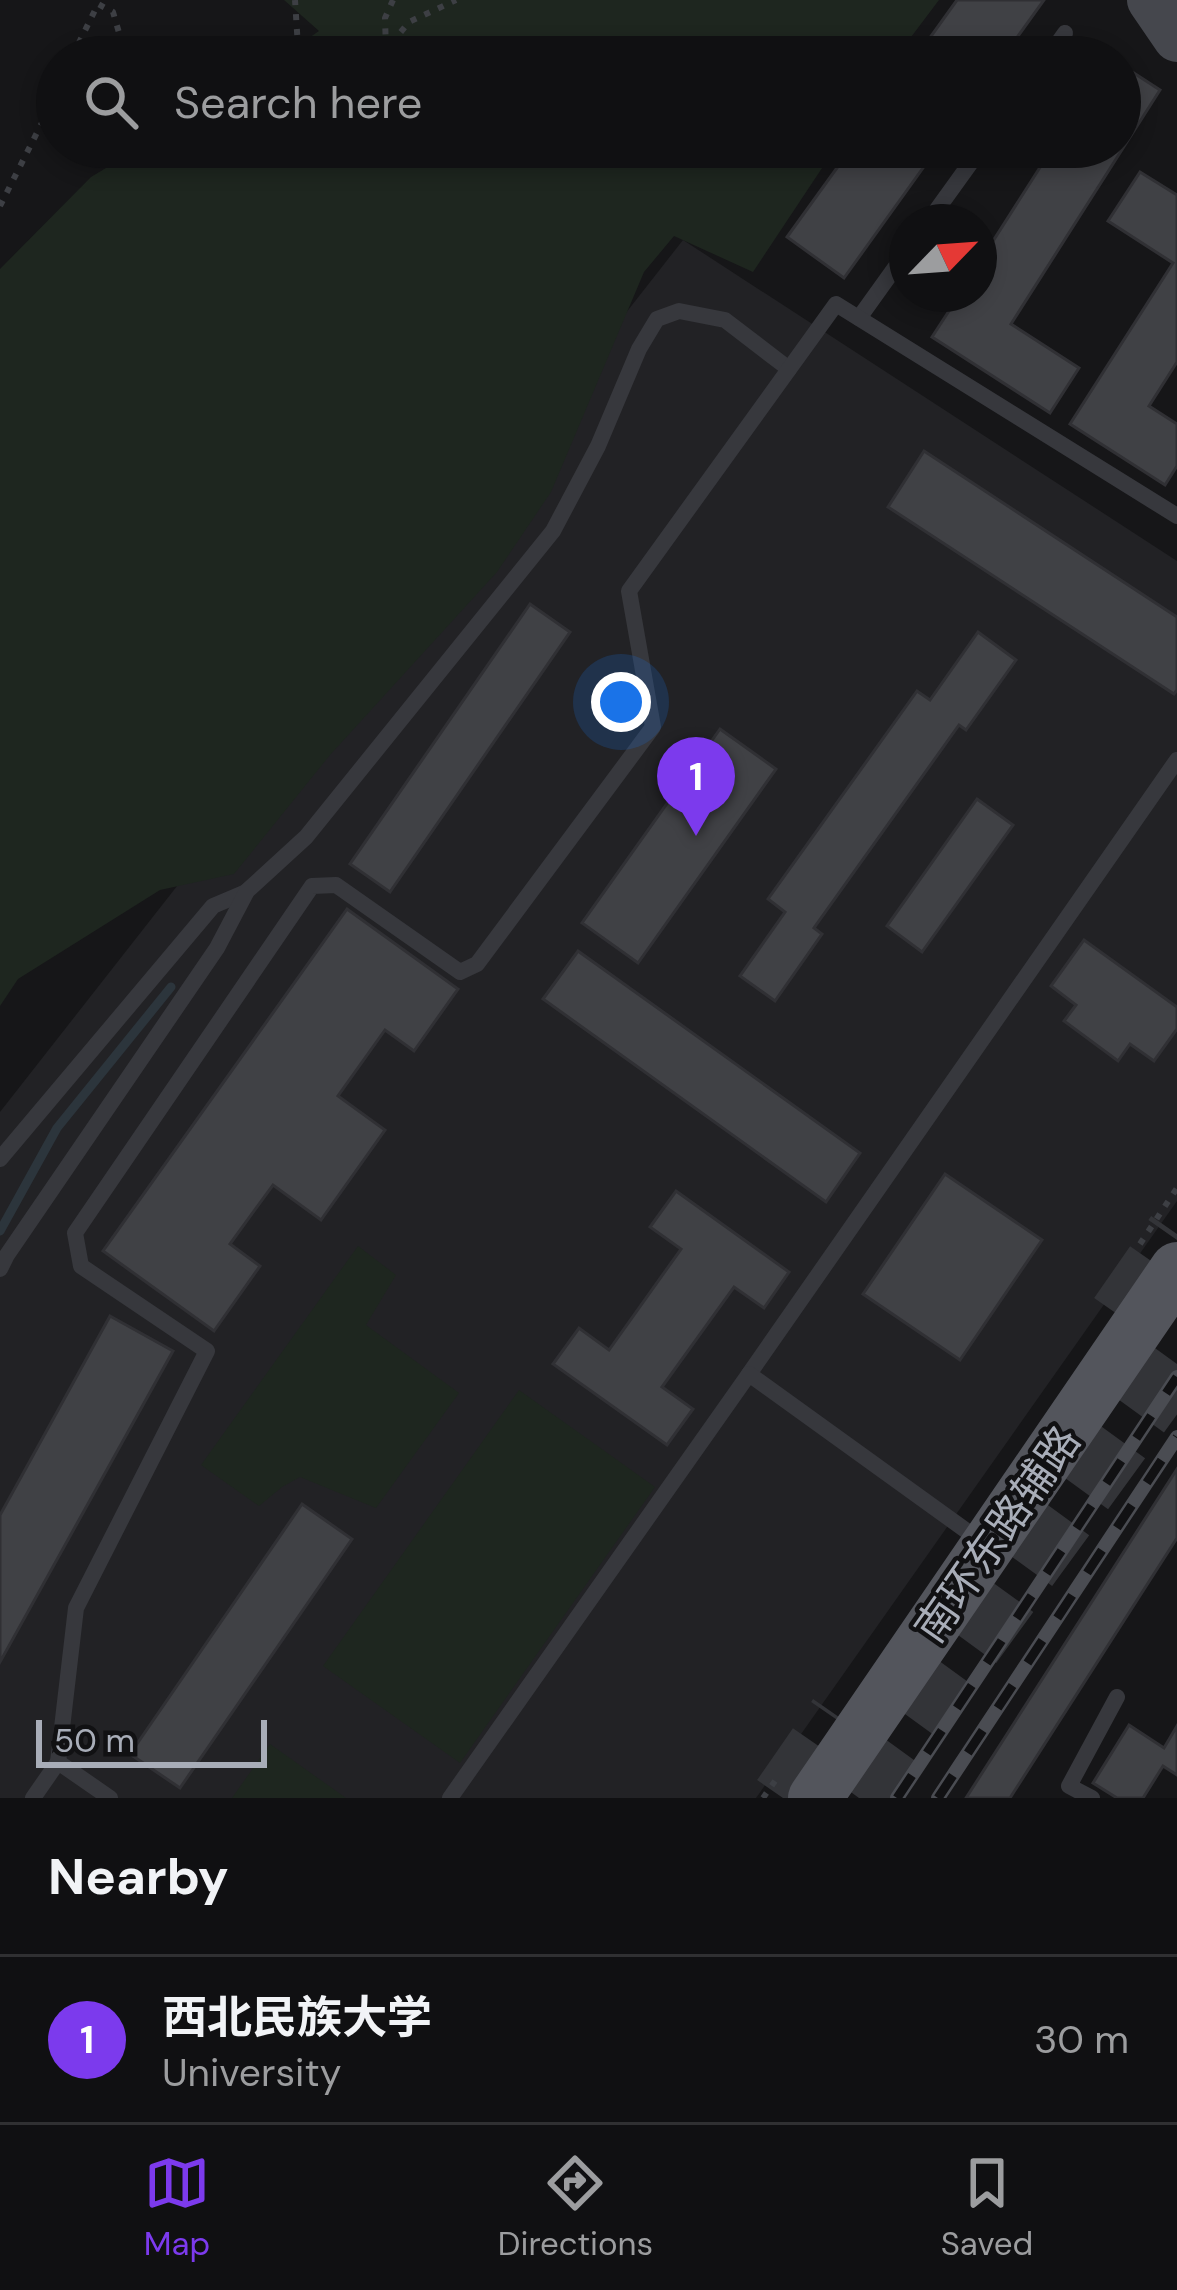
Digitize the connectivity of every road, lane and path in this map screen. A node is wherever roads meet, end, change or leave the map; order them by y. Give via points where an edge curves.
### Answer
1 (295, 0) edge
2 (393, 0) edge
3 (456, 0) edge
4 (1151, 0) edge
5 (1065, 33) dead end
6 (81, 36) edge
7 (119, 36) edge
8 (297, 36) edge
9 (386, 36) edge
10 (398, 36) edge
11 (1063, 36) edge
12 (1177, 38) edge
13 (36, 135) edge
14 (967, 168) edge
15 (941, 204) edge
16 (0, 206) edge
17 (889, 276) edge
18 (859, 318) junction
19 (789, 369) junction
20 (1177, 516) edge
21 (1177, 760) edge
22 (247, 891) junction
23 (0, 1159) edge
24 (0, 1269) edge
25 (1177, 1269) edge
26 (749, 1374) junction
27 (988, 1546) junction
28 (1117, 1697) dead end
29 (58, 1762) junction
30 (88, 1792) edge
31 (33, 1798) edge
32 (110, 1798) edge
33 (451, 1798) edge
34 (815, 1798) edge
35 (1092, 1798) edge

1 - 8 path
2 - 9 path
3 - 10 path
4 - 12 main road
5 - 11 lane
6 - 7 path via 98,4 113,12
13 - 16 path
14 - 15 lane
17 - 18 lane
18 - 19 lane via 836,304
18 - 20 lane
19 - 22 lane via 725,320 680,310 657,320 553,531 306,837
19 - 29 lane via 629,591 653,728 477,964 460,972 336,885 311,886 76,1233 81,1266 207,1351 76,1608
21 - 26 lane
22 - 23 lane via 213,905
22 - 24 lane via 217,948
25 - 27 main road, 南环东路辅路
26 - 27 lane
26 - 33 lane
27 - 34 main road, 南环东路辅路
28 - 35 lane via 1069,1786
29 - 30 lane
29 - 31 lane
30 - 32 lane

